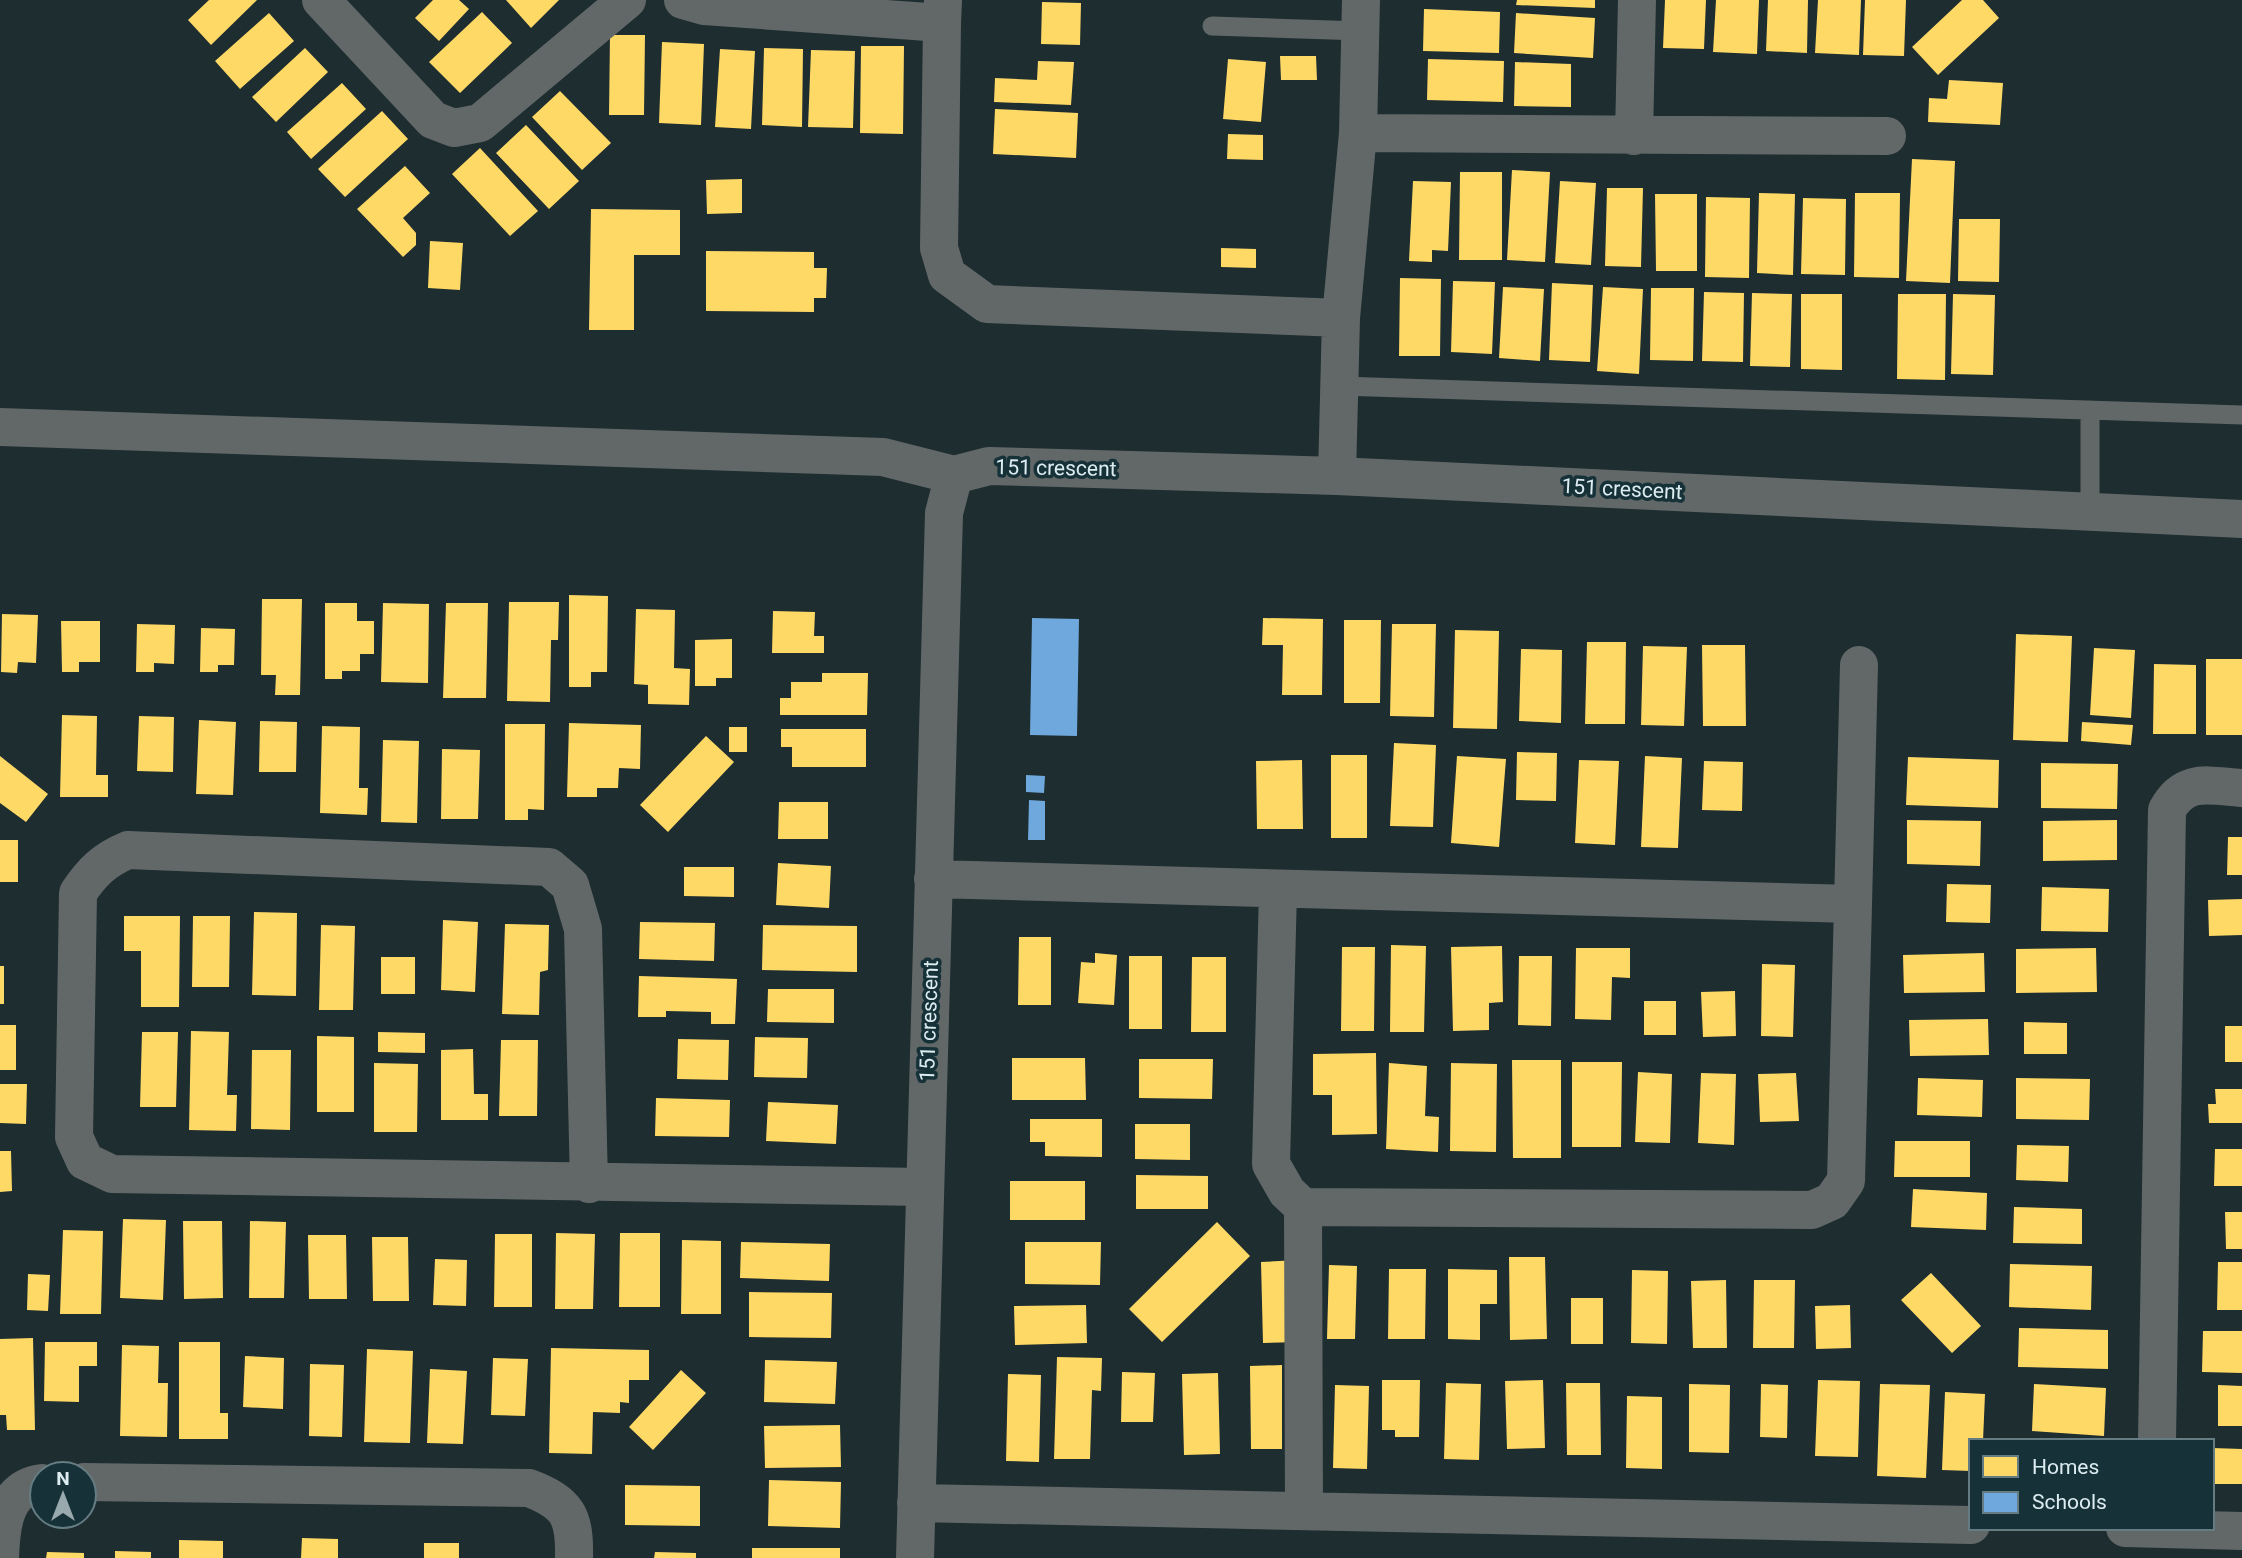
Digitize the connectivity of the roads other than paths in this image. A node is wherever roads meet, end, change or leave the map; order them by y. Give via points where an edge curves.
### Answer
1 (321, 0) edge
2 (628, 0) edge
3 (683, 0) edge
4 (1637, 0) edge
5 (943, 12) edge
6 (1361, 15) edge
7 (1212, 26) dead end
8 (1358, 133) junction
9 (1634, 136) junction
10 (1887, 136) dead end
11 (1341, 318) junction
12 (1340, 386) junction
13 (2090, 410) junction
14 (2242, 415) edge
15 (0, 427) edge
16 (954, 475) junction
17 (1337, 476) junction
18 (2090, 511) junction
19 (2242, 519) edge
20 (1859, 664) dead end
21 (2242, 788) edge
22 (933, 879) junction
23 (1278, 890) junction
24 (1853, 904) junction
25 (589, 1184) junction
26 (924, 1187) junction
27 (1303, 1207) junction
28 (2157, 1439) edge
29 (98, 1482) edge
30 (28, 1489) edge
31 (916, 1503) junction
32 (1304, 1511) junction
33 (1969, 1525) edge
34 (2199, 1530) edge
35 (2242, 1531) edge
36 (0, 1558) edge
37 (574, 1558) edge
38 (915, 1558) edge

1 - 2 street via 433,120 453,128 480,123
3 - 5 street via 704,6
4 - 9 street
5 - 11 street via 939,248 947,275 987,304
6 - 7 lane
6 - 8 street
8 - 9 street
8 - 11 street
9 - 10 street
11 - 12 street
12 - 13 lane
12 - 17 street
13 - 14 lane
13 - 18 lane
15 - 16 street via 883,457
16 - 17 street, 151 crescent via 989,466
16 - 22 street, 151 crescent via 944,513
17 - 18 street, 151 crescent
18 - 19 street, 151 crescent
20 - 24 street
21 - 28 street via 2193,785 2175,794 2166,810
22 - 23 street
22 - 26 street, 151 crescent
23 - 24 street
23 - 27 street via 1271,1164 1287,1192
24 - 27 street via 1846,1181 1832,1201 1812,1210
25 - 25 street via 112,1174 85,1161 74,1137 78,893 93,871 128,850 549,867 570,885 583,929
25 - 26 street
26 - 31 street, 151 crescent
27 - 32 street
29 - 37 street via 529,1488 552,1497 569,1513
30 - 36 street via 8,1506 1,1526
31 - 32 street
31 - 38 street, 151 crescent
32 - 33 street
34 - 35 street

